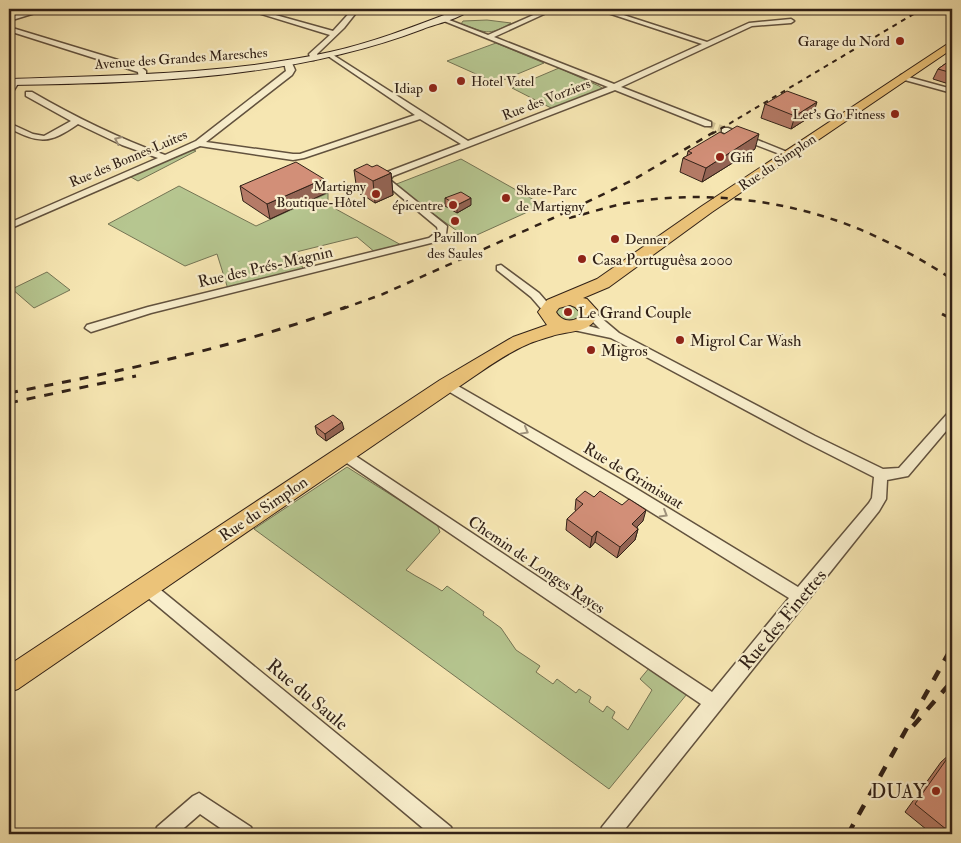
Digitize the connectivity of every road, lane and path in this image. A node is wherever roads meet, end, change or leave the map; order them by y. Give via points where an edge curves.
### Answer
1 (45, 9) edge
2 (248, 9) edge
3 (356, 9) edge
4 (362, 9) edge
5 (467, 9) edge
6 (552, 9) edge
7 (599, 9) edge
8 (9, 19) edge
9 (442, 19) junction
10 (791, 21) dead end
11 (9, 29) edge
12 (335, 34) junction
13 (490, 36) junction
14 (708, 44) junction
15 (952, 44) edge
16 (330, 55) junction
17 (314, 58) junction
18 (288, 63) junction
19 (904, 76) junction
20 (142, 77) junction
21 (12, 82) edge
22 (614, 87) junction
23 (9, 91) edge
24 (952, 91) edge
25 (29, 94) dead end
26 (421, 116) junction
27 (77, 120) junction
28 (9, 124) edge
29 (708, 124) tunnel mouth
30 (725, 130) tunnel mouth
31 (199, 142) junction
32 (468, 144) junction
33 (788, 154) junction
34 (164, 157) junction
35 (9, 226) edge
36 (443, 232) joint
37 (501, 268) dead end
38 (604, 283) junction
39 (535, 295) junction
40 (555, 306) junction
41 (588, 311) junction
42 (568, 326) junction
43 (91, 328) dead end
44 (615, 336) junction
45 (519, 341) junction
46 (447, 385) junction
47 (952, 416) edge
48 (343, 454) junction
49 (881, 474) junction
50 (146, 587) junction
51 (801, 598) junction
52 (9, 680) edge
53 (712, 702) junction
54 (164, 834) edge
55 (244, 834) edge
56 (444, 834) edge
57 (609, 834) edge

1 - 8 street
2 - 12 street
3 - 4 street
3 - 12 street
5 - 9 main road, Avenue des Grandes Maresches
6 - 13 street
7 - 14 street
9 - 13 street
9 - 16 main road, Avenue des Grandes Maresches
10 - 14 street, Rue des Vorziers via 753,23
11 - 20 street via 140,70
12 - 17 street via 313,54
13 - 22 street
14 - 22 street, Rue des Vorziers
15 - 19 main road, Rue du Simplon
16 - 17 main road, Avenue des Grandes Maresches
16 - 26 street
17 - 18 main road, Avenue des Grandes Maresches
18 - 20 main road, Avenue des Grandes Maresches
18 - 31 street, Rue des Bonnes Luites via 289,73
19 - 24 street
19 - 33 main road, Rue du Simplon
20 - 21 main road, Avenue des Grandes Maresches
21 - 23 street
22 - 29 street
22 - 32 street, Rue des Vorziers
25 - 27 street
26 - 31 street via 293,157
26 - 32 street
27 - 28 street via 44,140 37,140
34 -> 27 street
30 - 33 street
31 - 34 street, Rue des Bonnes Luites
32 - 36 street, Rue des Vorziers via 390,174 386,179 442,226
33 - 38 main road, Rue du Simplon
34 - 35 street, Rue des Bonnes Luites
36 - 43 street, Rue des Prés-Magnin via 432,240 148,310
37 - 39 street
38 - 40 main road, Rue du Simplon
38 - 41 main road, Rue du Simplon via 593,297
39 - 40 street
39 - 40 street
40 - 41 main road via 579,302
40 - 42 main road via 552,320
40 - 45 main road, Rue du Simplon
41 - 42 main road, Rue du Simplon via 586,321
41 - 44 street
42 - 44 street
42 - 45 main road, Rue du Simplon
44 - 49 street
45 - 46 main road, Rue du Simplon
46 - 48 main road, Rue du Simplon
46 -> 51 street, Rue de Grimisuat
47 - 49 street via 903,472
48 - 50 main road, Rue du Simplon
48 - 53 street, Chemin de Longes Rayes
49 - 51 street, Rue des Finettes via 879,498 874,507
50 - 52 main road, Rue du Simplon
50 - 56 street, Rue du Saule
51 - 53 street, Rue des Finettes
53 - 57 street, Rue des Finettes
54 - 55 street via 198,802

